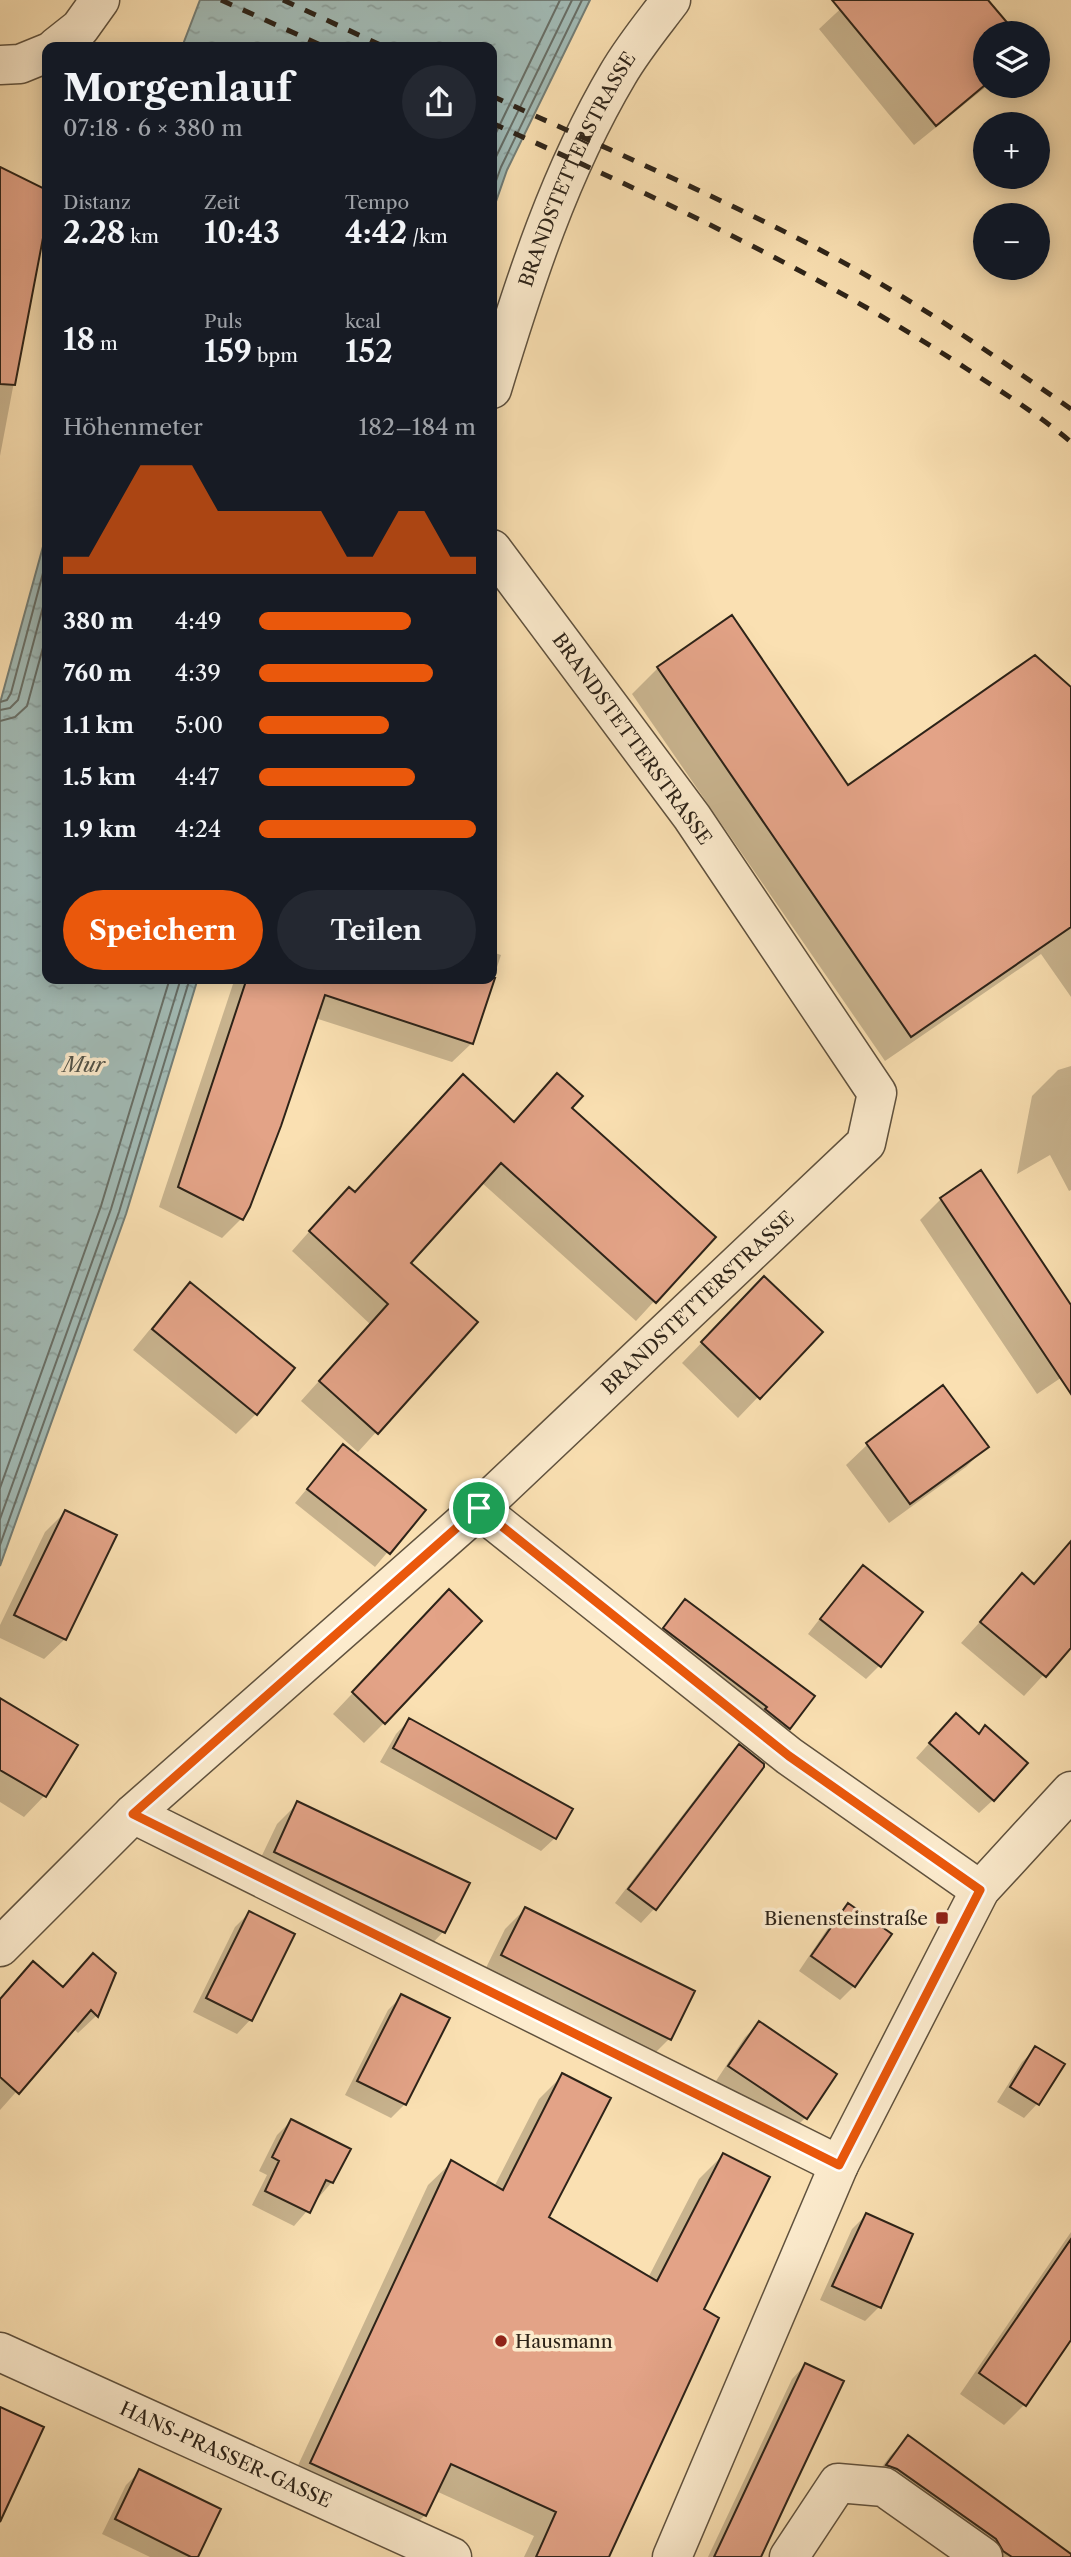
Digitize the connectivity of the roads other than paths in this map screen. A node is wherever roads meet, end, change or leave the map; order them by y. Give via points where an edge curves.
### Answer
1 (100, 0) edge
2 (671, 0) edge
3 (63, 42) edge
4 (42, 55) edge
5 (0, 65) edge
6 (497, 373) edge
7 (497, 556) edge
8 (479, 1508) junction
9 (1071, 1791) edge
10 (133, 1814) junction
11 (980, 1890) junction
12 (0, 1947) edge
13 (839, 2165) junction
14 (0, 2352) edge
15 (452, 2557) edge
16 (672, 2557) edge
17 (789, 2557) edge
18 (984, 2557) edge

1 - 3 street
2 - 6 street, BRANDSTETTERSTRASSE via 619,72 568,168 535,252
4 - 5 street via 20,64
7 - 8 street, BRANDSTETTERSTRASSE via 692,817 877,1093 866,1143
8 - 10 street, BRANDSTETTERSTRASSE
8 - 11 street via 789,1756
9 - 11 street
10 - 12 street, BRANDSTETTERSTRASSE
10 - 13 street
11 - 13 street
13 - 16 street
14 - 15 street, HANS-PRASSER-GASSE
17 - 18 street via 838,2483 884,2487

